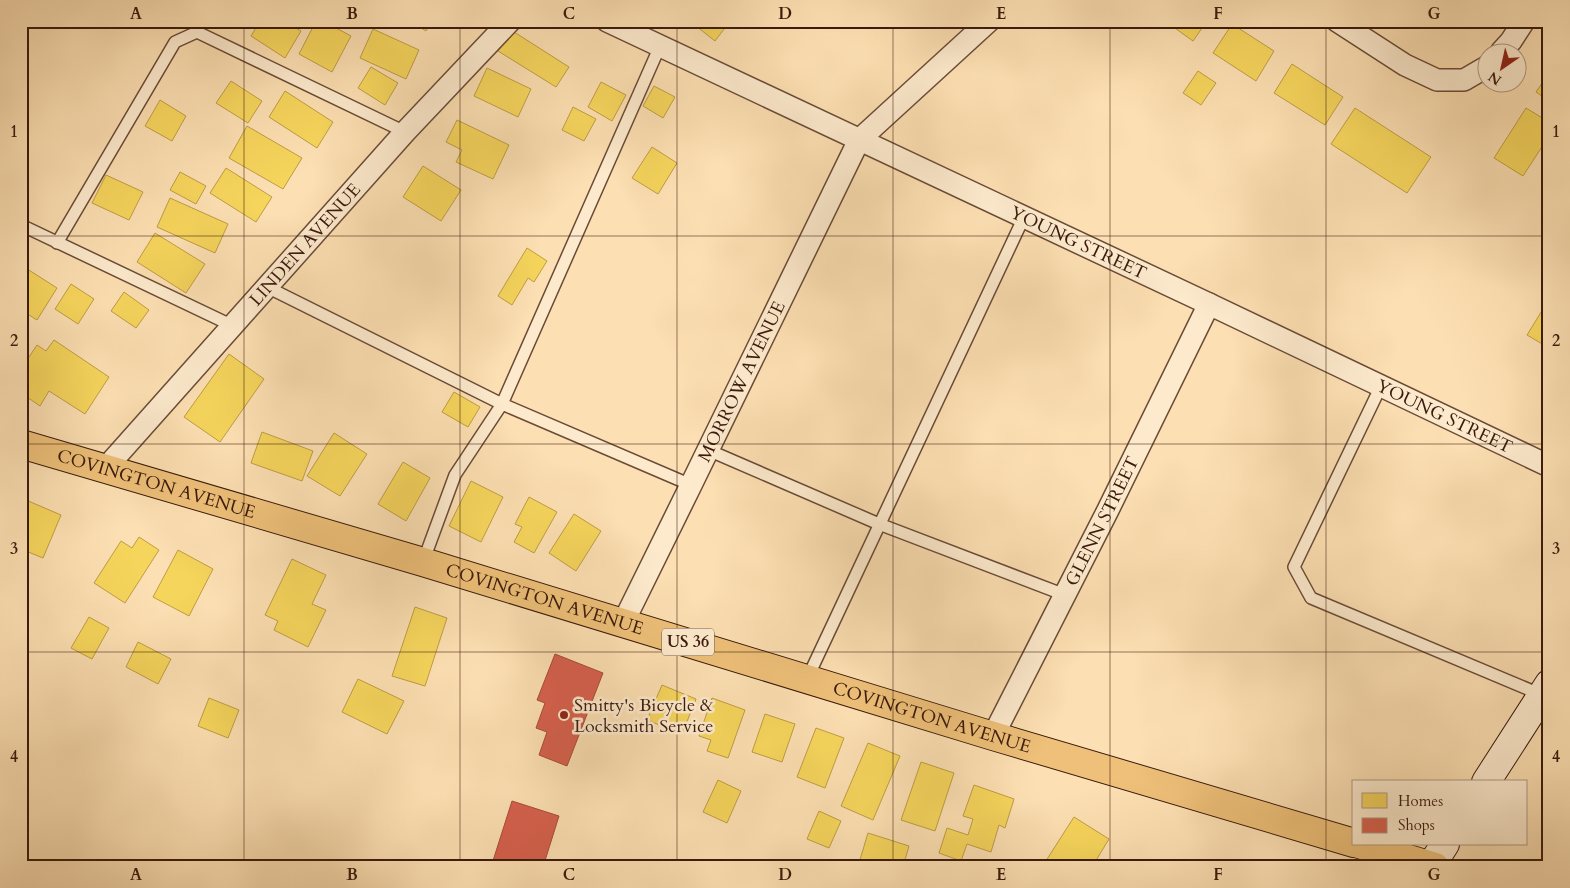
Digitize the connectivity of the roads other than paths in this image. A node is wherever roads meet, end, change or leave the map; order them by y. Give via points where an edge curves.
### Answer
1 (510, 21) edge
2 (607, 21) edge
3 (989, 21) edge
4 (1337, 21) edge
5 (1524, 21) edge
6 (1510, 42) edge
7 (660, 46) junction
8 (1478, 72) edge
9 (405, 132) junction
10 (859, 140) junction
11 (1024, 217) junction
12 (21, 226) edge
13 (57, 242) junction
14 (267, 287) junction
15 (1209, 304) junction
16 (233, 326) junction
17 (1381, 386) junction
18 (502, 404) junction
19 (21, 444) edge
20 (708, 450) junction
21 (1549, 466) edge
22 (104, 470) junction
23 (691, 485) junction
24 (879, 524) junction
25 (423, 562) junction
26 (1065, 595) junction
27 (622, 623) junction
28 (807, 679) junction
29 (1545, 690) edge
30 (993, 736) junction
31 (1487, 780) edge
32 (1352, 842) edge
33 (1368, 846) edge
34 (1435, 861) edge

1 - 9 street, LINDEN AVENUE
2 - 7 street, YOUNG STREET
3 - 10 street
4 - 8 street via 1405,66 1437,80 1464,80
5 - 6 street
7 - 10 street, YOUNG STREET
7 - 18 lane
9 - 13 lane via 197,32 175,42
9 - 14 street, LINDEN AVENUE
10 - 11 street, YOUNG STREET
10 - 20 street, MORROW AVENUE
11 - 15 street, YOUNG STREET
11 - 24 lane
12 - 13 lane
13 - 16 lane
14 - 16 street, LINDEN AVENUE
14 - 18 lane
15 - 17 street, YOUNG STREET
15 - 26 street, GLENN STREET
16 - 22 street, LINDEN AVENUE
17 - 21 street, YOUNG STREET
17 - 29 lane via 1294,567 1311,598
18 - 23 lane
18 - 25 lane via 455,474
19 - 22 main road, COVINGTON AVENUE / US 36
20 - 23 street, MORROW AVENUE
20 - 24 lane
22 - 25 main road, COVINGTON AVENUE / US 36
23 - 27 street, MORROW AVENUE
24 - 26 lane
24 - 28 lane
25 - 27 main road, COVINGTON AVENUE / US 36
26 - 30 street, GLENN STREET
27 - 28 main road, COVINGTON AVENUE / US 36
28 - 30 main road, COVINGTON AVENUE / US 36
29 - 31 street
30 - 32 main road, COVINGTON AVENUE / US 36
33 - 34 main road

